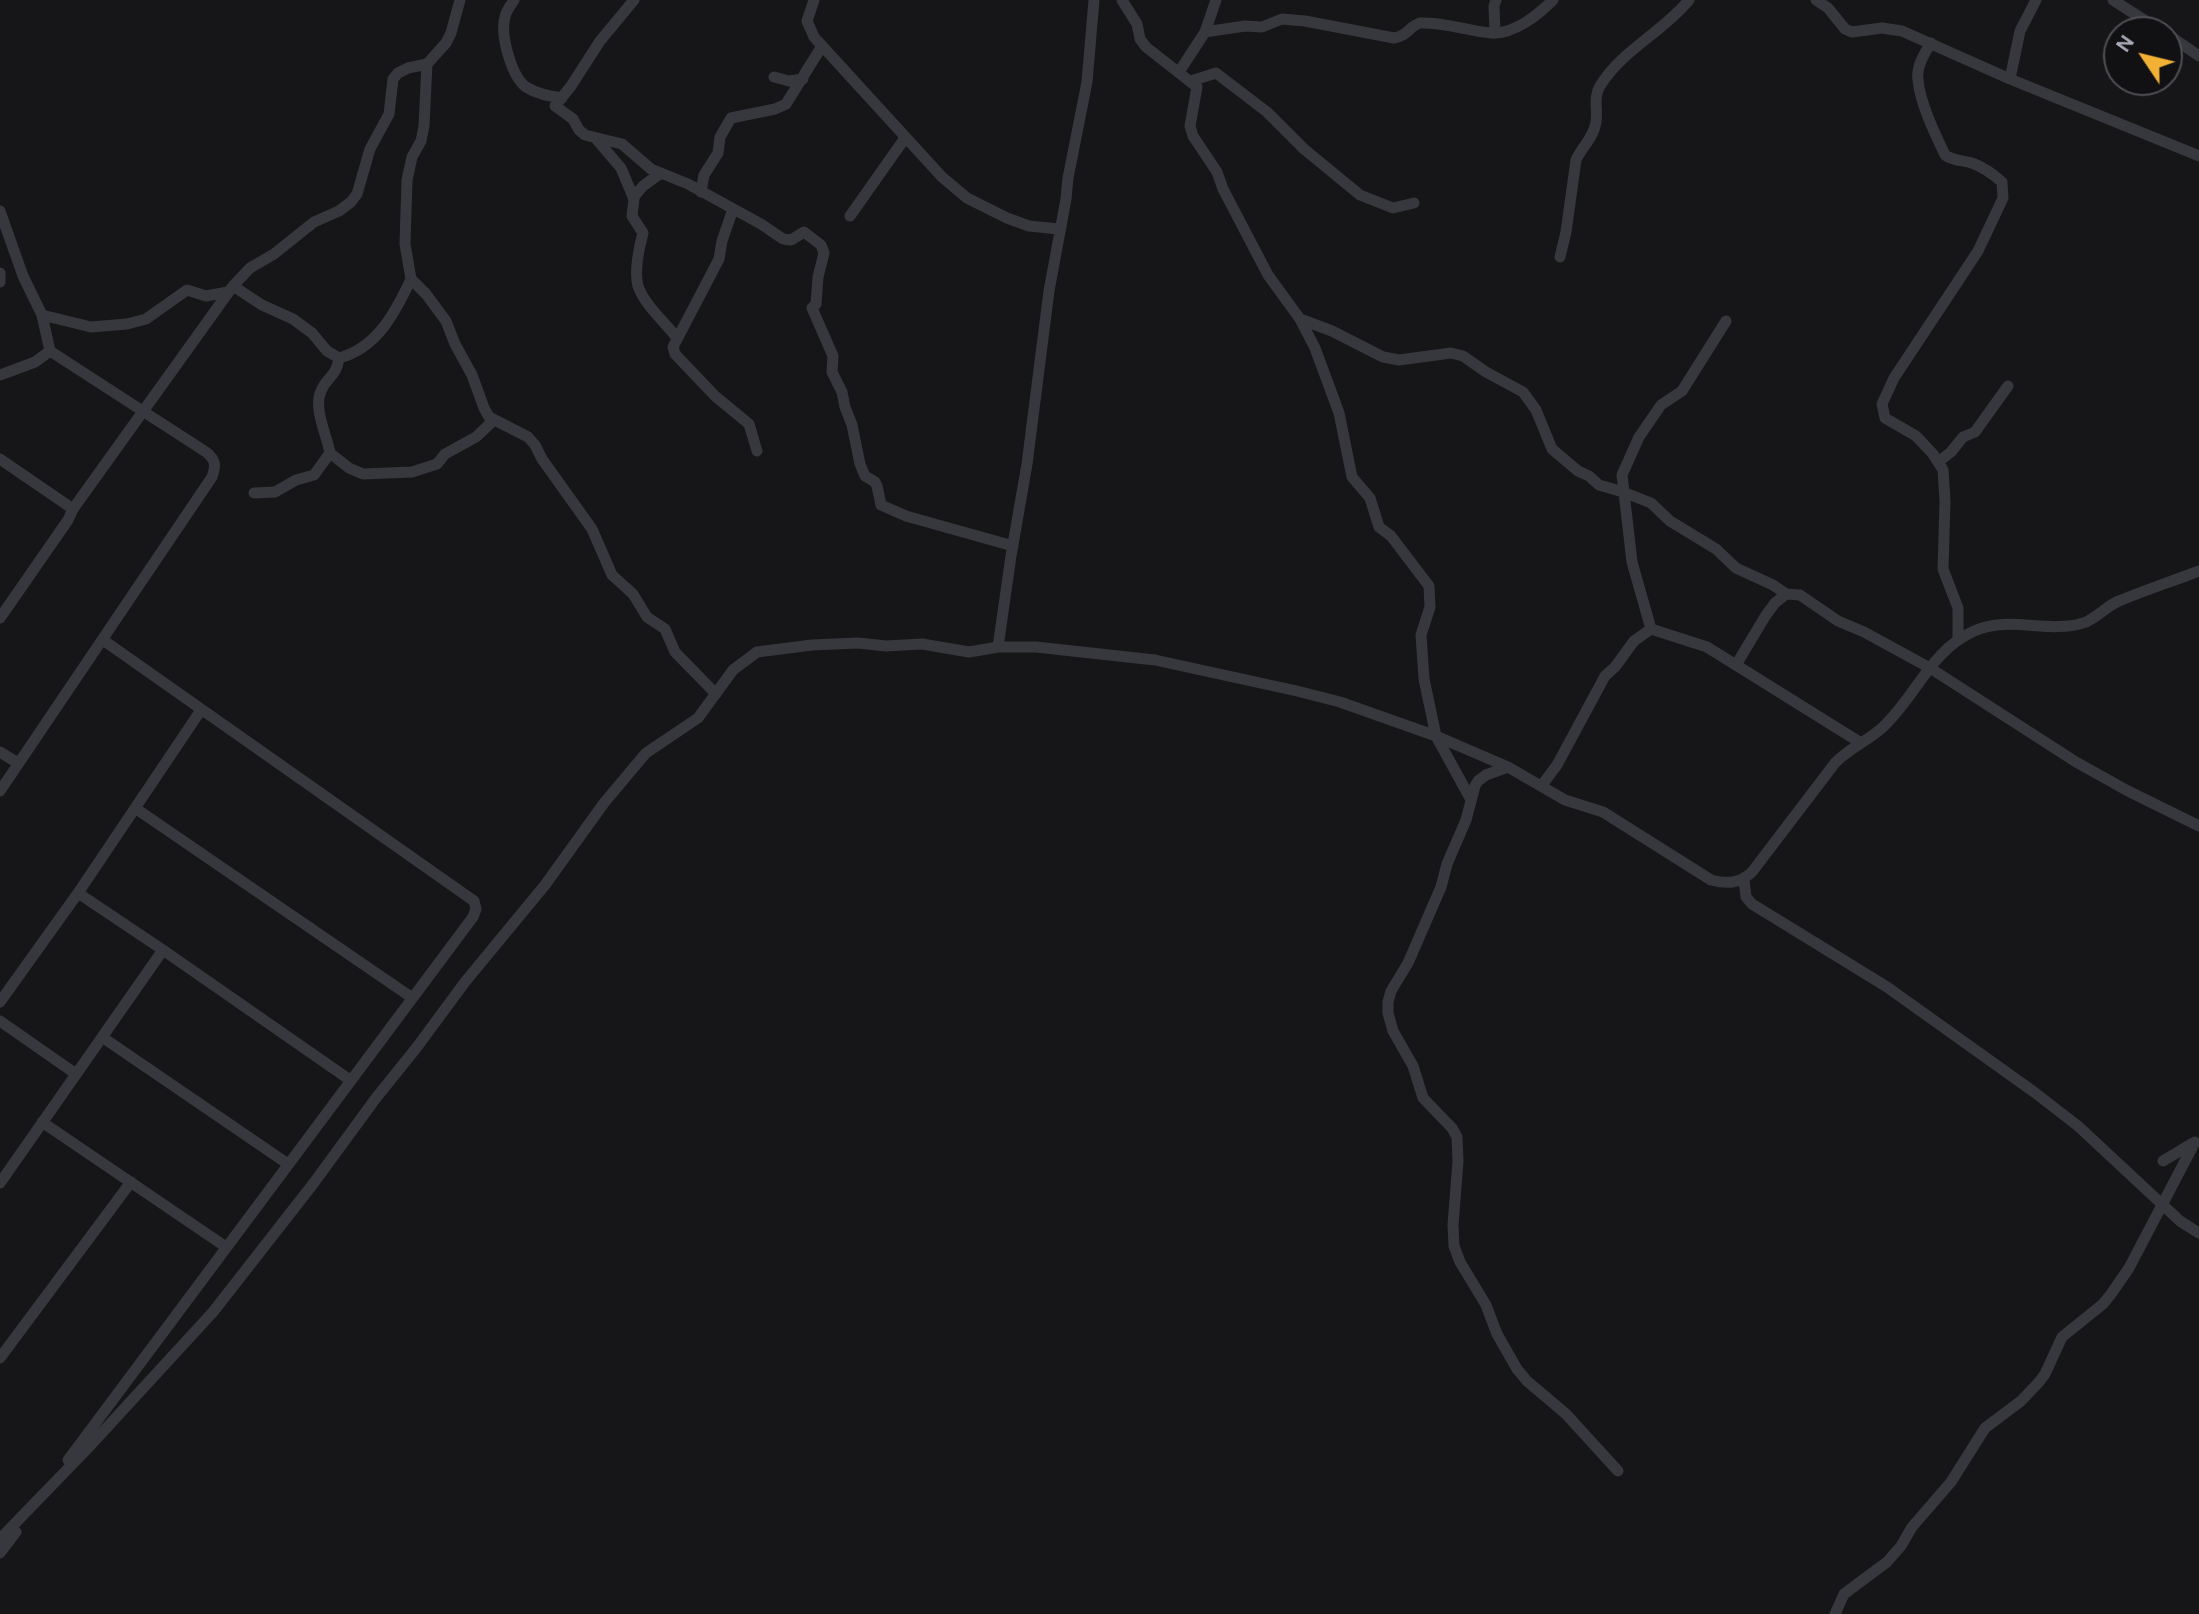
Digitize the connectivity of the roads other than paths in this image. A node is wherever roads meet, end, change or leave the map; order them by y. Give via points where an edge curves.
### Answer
1 (460, 0) edge
2 (514, 0) edge
3 (634, 0) edge
4 (814, 0) edge
5 (1094, 0) edge
6 (1122, 0) edge
7 (1216, 0) edge
8 (1496, 0) edge
9 (1553, 0) edge
10 (1689, 0) edge
11 (1816, 0) edge
12 (2036, 0) edge
13 (2113, 0) edge
14 (2138, 16) edge
15 (1205, 32) junction
16 (1495, 33) junction
17 (1931, 43) junction
18 (822, 46) junction
19 (427, 64) junction
20 (1179, 72) junction
21 (774, 77) dead end
22 (803, 79) junction
23 (2010, 79) junction
24 (1191, 81) junction
25 (562, 98) junction
26 (905, 138) junction
27 (597, 139) junction
28 (2199, 156) edge
29 (661, 173) junction
30 (701, 192) junction
31 (633, 198) junction
32 (1414, 203) dead end
33 (733, 209) junction
34 (0, 211) edge
35 (850, 216) dead end
36 (1059, 229) junction
37 (1560, 257) dead end
38 (0, 273) edge
39 (411, 279) junction
40 (0, 282) edge
41 (230, 289) junction
42 (42, 315) junction
43 (1300, 319) junction
44 (1726, 321) dead end
45 (677, 338) junction
46 (50, 351) junction
47 (339, 358) junction
48 (0, 375) edge
49 (2008, 386) dead end
50 (143, 412) junction
51 (494, 420) junction
52 (757, 451) dead end
53 (330, 453) junction
54 (0, 459) edge
55 (1938, 462) junction
56 (1623, 492) junction
57 (254, 493) dead end
58 (73, 509) junction
59 (1013, 546) junction
60 (2199, 571) edge
61 (1786, 594) junction
62 (1, 613) edge
63 (1651, 629) junction
64 (1958, 639) junction
65 (103, 640) junction
66 (998, 647) junction
67 (1736, 665) junction
68 (1930, 668) junction
69 (716, 694) junction
70 (201, 710) junction
71 (1436, 736) junction
72 (1861, 743) junction
73 (0, 752) edge
74 (18, 763) junction
75 (1508, 767) junction
76 (1542, 785) junction
77 (0, 791) edge
78 (1470, 798) junction
79 (135, 808) junction
80 (2199, 826) edge
81 (1744, 880) junction
82 (78, 893) junction
83 (163, 950) junction
84 (411, 997) junction
85 (0, 1002) edge
86 (0, 1021) edge
87 (102, 1037) junction
88 (76, 1074) junction
89 (350, 1080) junction
90 (42, 1122) junction
91 (2197, 1139) edge
92 (2163, 1161) dead end
93 (288, 1164) junction
94 (131, 1182) junction
95 (0, 1183) edge
96 (2162, 1202) junction
97 (2199, 1233) edge
98 (226, 1247) junction
99 (0, 1358) edge
100 (1618, 1471) dead end
101 (43, 1495) junction
102 (0, 1539) edge
103 (0, 1553) edge
104 (1835, 1614) edge

1 - 19 street via 446,43
2 - 25 street via 504,28 513,68 528,88
3 - 25 street
4 - 18 street via 807,21
5 - 36 street via 1087,82
6 - 20 street via 1146,47
7 - 15 street
8 - 16 street
9 - 16 street via 1527,21
10 - 37 street via 1600,85 1593,135 1576,160
11 - 17 street via 1852,32 1882,28
12 - 23 street via 2020,31
13 - 14 street
15 - 16 street via 1262,27 1282,19 1394,38 1420,23
15 - 20 street
17 - 23 street
17 - 55 street via 1917,79 1945,155 1993,174 2002,182 2003,198 1978,251 1882,404 1885,418 1916,436
18 - 22 street
18 - 26 street
19 - 39 street via 424,126 407,180 405,244
19 - 41 street via 408,68 393,79 389,114 351,202 250,268
20 - 24 street
21 - 22 street
22 - 30 street via 786,104 731,118
23 - 28 street
24 - 32 street via 1216,73 1360,195 1393,208
24 - 43 street via 1197,87 1193,136 1217,172 1268,275
25 - 27 street via 555,106 585,135
26 - 35 street
26 - 36 street via 967,198 1029,226
27 - 29 street via 622,144
27 - 31 street via 621,168
29 - 30 street
29 - 31 street
30 - 33 street
31 - 45 street via 632,216 643,233 637,284
33 - 45 street via 719,259
33 - 59 street via 783,239 804,232 821,245 824,253 812,308 833,356 832,372 860,464 875,482 881,505
34 - 42 street
36 - 59 street
38 - 40 street
39 - 47 street via 379,335
39 - 51 street via 446,321
41 - 42 street via 201,296 187,290 146,319 96,328
41 - 47 street via 293,319
41 - 50 street
42 - 46 street
43 - 56 street via 1383,357 1463,356 1523,392 1556,454 1599,485
43 - 71 street via 1339,413 1352,477 1370,498 1379,527 1429,586 1430,607 1421,635
44 - 56 street via 1682,391 1661,405 1639,437 1622,475
45 - 52 street via 675,354 749,424
46 - 48 street
46 - 50 street
47 - 53 street via 318,402
49 - 55 street via 1975,432
50 - 58 street
50 - 65 street via 213,457 216,465
51 - 53 street via 437,464 412,472 363,474
51 - 69 street via 535,445 592,529 612,575 647,617 665,629 675,652
53 - 57 street via 314,475 275,492
54 - 58 street
55 - 64 street via 1945,501 1943,569 1958,608
56 - 61 street via 1651,503 1736,568
56 - 63 street via 1632,562
58 - 62 street
59 - 66 street
60 - 64 street via 2119,601 2083,623 1987,627
61 - 67 street via 1766,615
61 - 68 street via 1800,595 1838,621
63 - 67 street via 1707,647
63 - 76 street via 1605,676
64 - 68 street
65 - 70 street
65 - 74 street
66 - 69 street via 969,652 922,644 858,643 765,650 733,670
66 - 71 street via 1078,651 1194,667 1340,702
67 - 72 street
68 - 72 street via 1892,718
68 - 80 street via 2076,762
69 - 101 street via 698,718 635,766 213,1312
70 - 79 street
70 - 84 street via 474,901 473,917
71 - 75 street
71 - 78 street
72 - 81 street via 1835,763
73 - 74 street
74 - 77 street
75 - 76 street
75 - 78 street via 1478,781
76 - 81 street via 1565,800 1603,812 1711,880
78 - 100 street via 1441,887 1391,991 1388,1013 1423,1098 1457,1137 1453,1225 1460,1262 1517,1369
79 - 82 street
79 - 84 street
81 - 96 street via 1752,904 1887,987 2034,1092
82 - 83 street
82 - 85 street
83 - 87 street
83 - 89 street
84 - 89 street
86 - 88 street
87 - 88 street
87 - 93 street
88 - 90 street
89 - 93 street
90 - 94 street
90 - 95 street
91 - 92 street
91 - 96 street
93 - 98 street
94 - 98 street
94 - 99 street
96 - 97 street
96 - 104 street via 2111,1294 2062,1337 2039,1382 1985,1428 1901,1546 1844,1594
98 - 101 street
101 - 102 street
101 - 103 street

